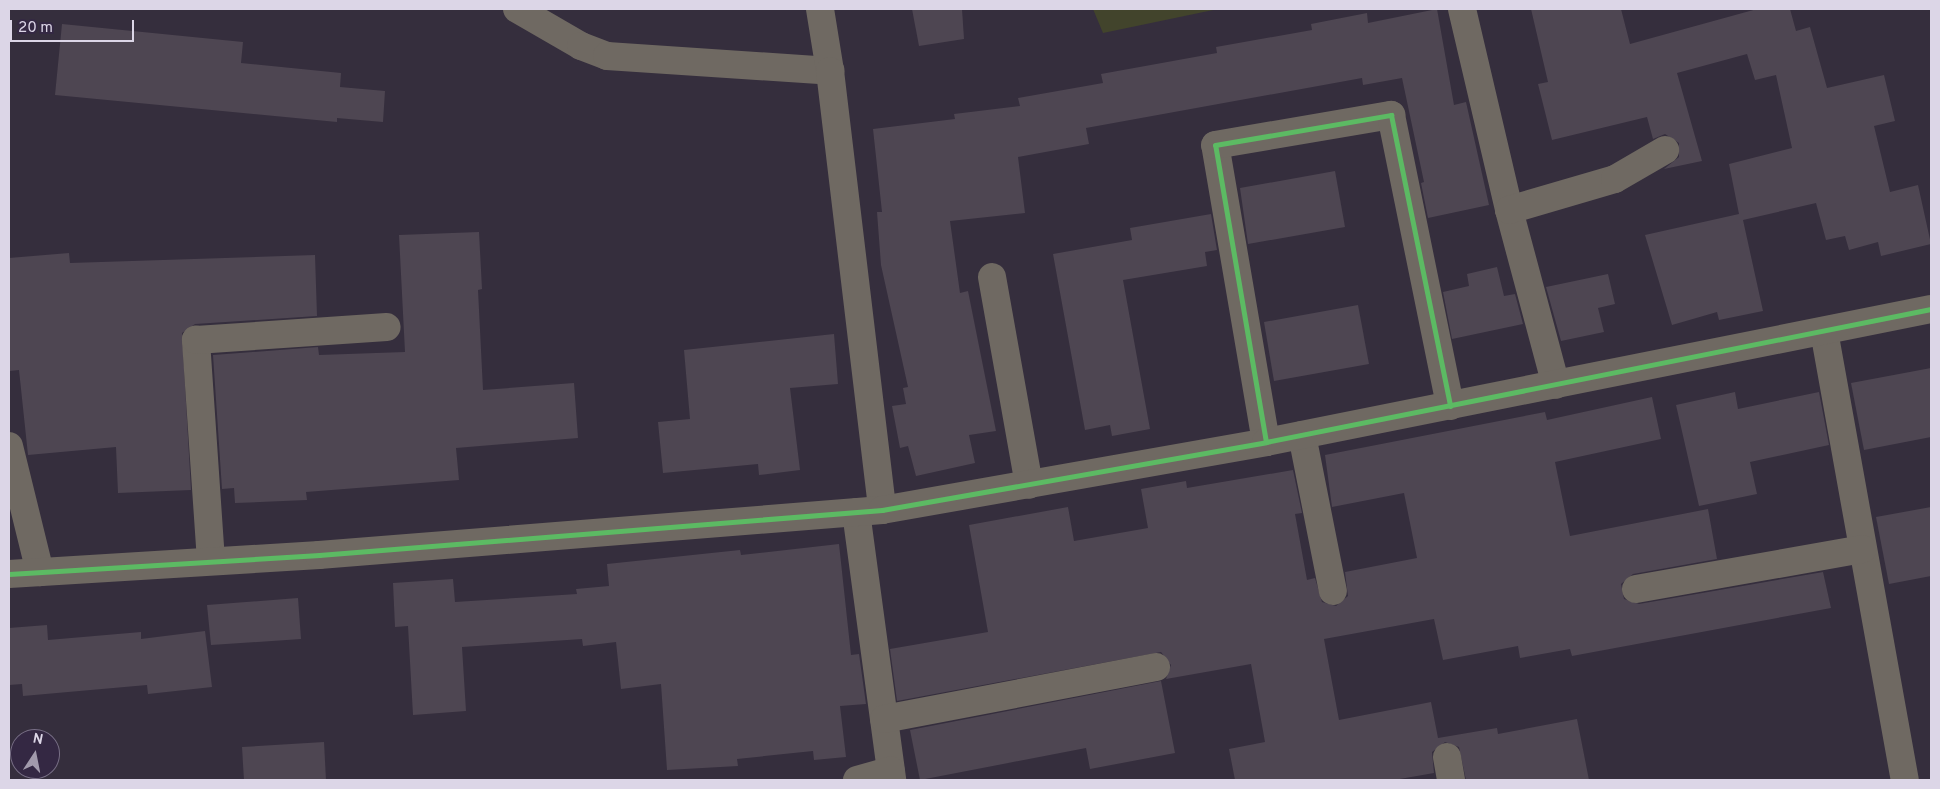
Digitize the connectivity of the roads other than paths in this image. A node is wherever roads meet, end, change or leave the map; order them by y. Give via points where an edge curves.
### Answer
1 (517, 9) edge
2 (820, 9) edge
3 (1462, 9) edge
4 (830, 71) junction
5 (1665, 150) dead end
6 (1509, 210) junction
7 (992, 277) dead end
8 (1931, 309) edge
9 (387, 327) dead end
10 (1824, 331) junction
11 (1556, 385) junction
12 (1450, 406) junction
13 (1302, 435) junction
14 (1266, 442) junction
15 (9, 446) edge
16 (1029, 485) junction
17 (869, 511) junction
18 (1863, 549) junction
19 (211, 562) junction
20 (40, 572) junction
21 (9, 574) edge
22 (1636, 589) dead end
23 (1332, 591) dead end
24 (1156, 667) dead end
25 (884, 719) junction
26 (892, 775) edge
27 (857, 780) edge
28 (1905, 780) edge

1 - 4 street via 581,46 607,56
2 - 4 street
3 - 6 street
4 - 17 street
5 - 6 street via 1615,179
6 - 11 street
7 - 16 street
8 - 10 street
9 - 19 street via 196,340
10 - 11 street
10 - 18 street
11 - 12 street
12 - 13 street
12 - 14 street via 1391,115 1215,145
13 - 14 street
13 - 23 street
14 - 16 street
15 - 20 street
16 - 17 street
17 - 19 street
17 - 25 street
18 - 22 street
18 - 28 street
19 - 20 street
20 - 21 street
24 - 25 street
25 - 26 street
26 - 27 street

